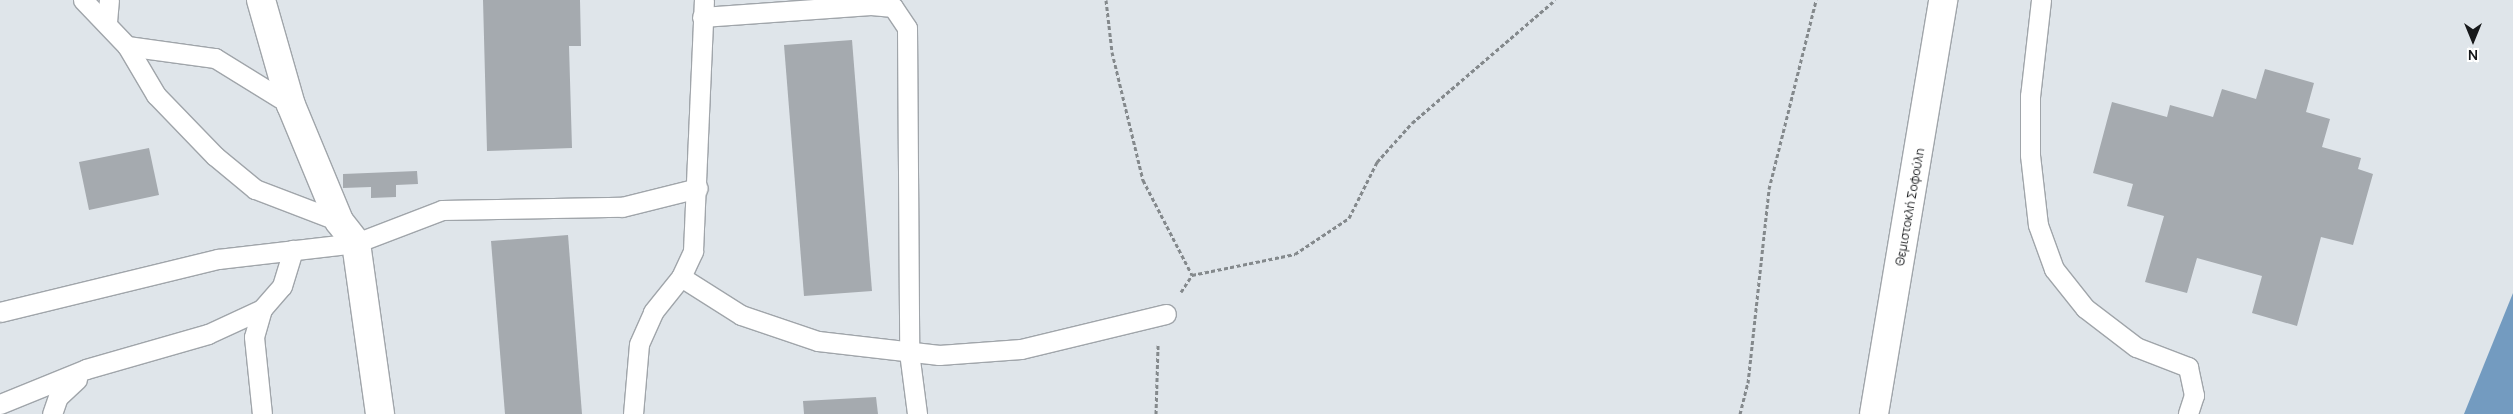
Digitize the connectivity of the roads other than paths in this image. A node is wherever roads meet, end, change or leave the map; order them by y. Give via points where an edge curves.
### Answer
1 (83, 0) edge
2 (109, 0) edge
3 (260, 0) edge
4 (1943, 0) edge
5 (2041, 0) edge
6 (893, 4) edge
7 (703, 9) edge
8 (107, 22) junction
9 (127, 46) junction
10 (291, 105) junction
11 (698, 188) junction
12 (339, 221) junction
13 (356, 243) junction
14 (293, 250) junction
15 (681, 277) junction
16 (262, 309) junction
17 (0, 312) edge
18 (1166, 314) dead end
19 (908, 352) junction
20 (86, 369) junction
21 (0, 404) edge
22 (52, 414) edge
23 (262, 414) edge
24 (380, 414) edge
25 (633, 414) edge
26 (916, 414) edge
27 (1874, 414) edge
28 (2188, 414) edge

1 - 8 lane
2 - 8 lane
3 - 10 street
4 - 27 street, Θεμιστοκλή Σοφούλη
5 - 28 lane via 2030,96 2030,155 2038,225 2054,269 2085,308 2136,347 2188,367 2194,396
6 - 7 lane
6 - 19 lane via 907,28
7 - 11 lane
8 - 9 lane
9 - 10 lane via 215,58
9 - 12 lane via 156,95 215,156 254,189
10 - 12 street
11 - 13 lane via 622,207 442,210
11 - 15 lane via 693,251
12 - 13 street
13 - 14 lane
13 - 24 street
14 - 16 lane via 282,286
14 - 17 lane via 218,259
15 - 19 lane via 741,315 818,341
15 - 25 lane via 653,312 639,344
16 - 20 lane via 208,334
16 - 23 lane via 254,337
18 - 19 lane via 1021,349 939,355
19 - 26 lane
20 - 21 lane
20 - 22 lane via 58,397

